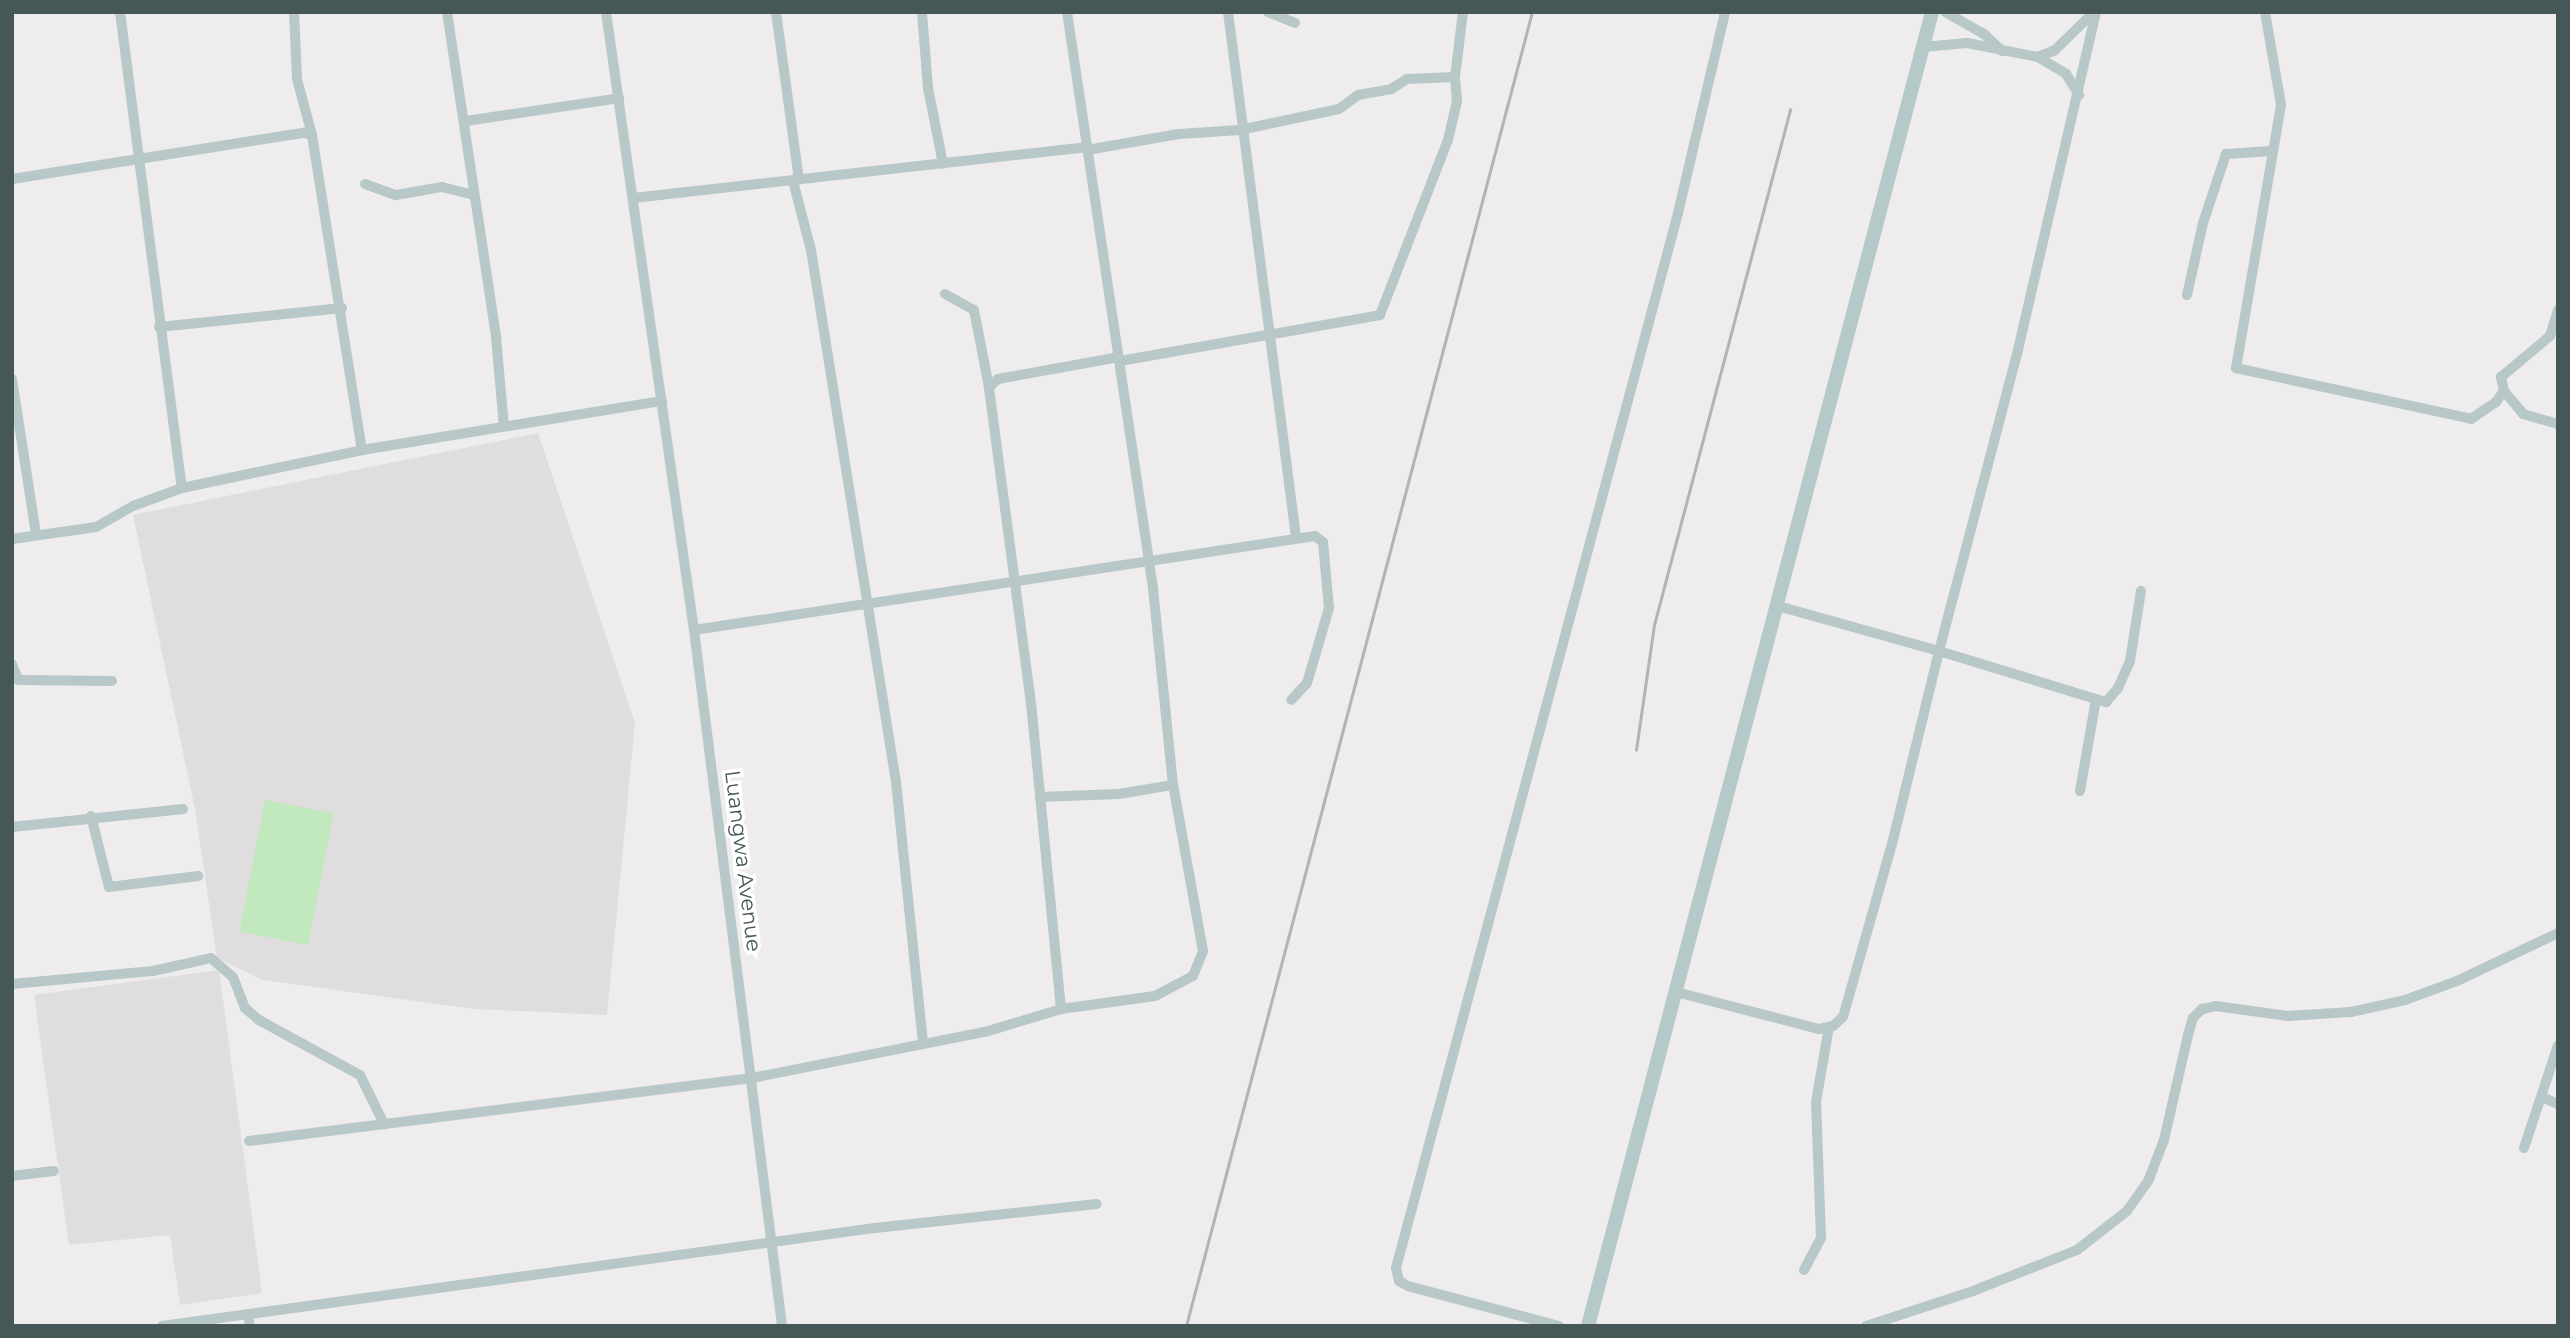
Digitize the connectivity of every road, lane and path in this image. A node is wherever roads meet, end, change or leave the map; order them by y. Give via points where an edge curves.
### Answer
1 (120, 12) edge
2 (294, 12) edge
3 (447, 12) edge
4 (606, 12) edge
5 (776, 12) edge
6 (922, 12) edge
7 (1067, 12) edge
8 (1228, 12) edge
9 (1268, 12) edge
10 (1463, 12) edge
11 (1726, 12) edge
12 (1932, 12) edge
13 (1945, 12) edge
14 (2095, 12) edge
15 (2264, 12) edge
16 (1295, 23) dead end
17 (1923, 47) junction
18 (2004, 52) junction
19 (2038, 57) junction
20 (1455, 77) junction
21 (2079, 95) junction
22 (619, 98) junction
23 (466, 121) junction
24 (1240, 130) junction
25 (312, 135) junction
26 (1086, 148) junction
27 (2272, 151) junction
28 (138, 159) junction
29 (943, 164) junction
30 (12, 179) edge
31 (796, 180) junction
32 (365, 184) dead end
33 (473, 195) junction
34 (633, 198) junction
35 (945, 294) dead end
36 (2187, 295) dead end
37 (342, 309) junction
38 (2558, 310) edge
39 (159, 327) junction
40 (1268, 335) junction
41 (1119, 359) junction
42 (12, 379) edge
43 (989, 387) junction
44 (2504, 391) junction
45 (662, 401) junction
46 (2558, 424) edge
47 (504, 427) junction
48 (362, 450) junction
49 (182, 488) junction
50 (36, 534) junction
51 (1296, 537) junction
52 (12, 539) edge
53 (1148, 559) junction
54 (1015, 579) junction
55 (2141, 591) dead end
56 (865, 606) junction
57 (1778, 606) junction
58 (694, 630) junction
59 (1939, 650) junction
60 (12, 664) edge
61 (112, 681) dead end
62 (2096, 699) junction
63 (1291, 700) dead end
64 (1173, 785) junction
65 (2080, 791) dead end
66 (1040, 797) junction
67 (183, 808) dead end
68 (91, 817) junction
69 (12, 827) edge
70 (198, 876) dead end
71 (2558, 933) edge
72 (12, 984) edge
73 (1676, 992) junction
74 (1061, 1009) junction
75 (1829, 1027) junction
76 (923, 1044) junction
77 (2558, 1046) edge
78 (752, 1078) junction
79 (2542, 1097) junction
80 (2558, 1104) edge
81 (384, 1124) junction
82 (249, 1142) dead end
83 (2524, 1147) dead end
84 (54, 1171) dead end
85 (12, 1176) edge
86 (1097, 1204) dead end
87 (774, 1244) junction
88 (1804, 1270) dead end
89 (248, 1314) junction
90 (162, 1326) edge
91 (250, 1326) edge
92 (782, 1326) edge
93 (1559, 1326) edge
94 (1588, 1326) edge
95 (1866, 1326) edge

1 - 28 street
2 - 25 street via 297,79
3 - 23 street
4 - 22 street, Luangwa Avenue
5 - 31 street
6 - 29 street via 928,88
7 - 26 street
8 - 24 street
9 - 16 street
10 - 20 street
11 - 93 street via 1664,267 1396,1268 1399,1280 1408,1286
12 - 17 main road
13 - 18 street via 1984,34
14 - 19 street via 2055,50
14 - 21 street
15 - 27 street via 2281,105
17 - 18 street via 1967,43
17 - 57 main road
18 - 19 street
19 - 21 street via 2066,74
20 - 24 street via 1407,79 1391,89 1357,95 1339,109
20 - 40 street via 1457,101 1448,140 1380,316
21 - 59 street
22 - 23 street
22 - 34 street, Luangwa Avenue
23 - 33 street
24 - 26 street
24 - 40 street
25 - 28 street
25 - 37 street
26 - 29 street
26 - 41 street
27 - 36 street via 2226,154 2203,223
27 - 44 street via 2236,368 2471,419
28 - 30 street
28 - 39 street
29 - 31 street
31 - 34 street
31 - 56 street via 811,250
32 - 33 street via 396,195 442,187
33 - 47 street via 496,337
34 - 45 street, Luangwa Avenue
35 - 43 street via 974,310
37 - 39 street
37 - 48 street
38 - 44 street via 2550,336 2501,377
39 - 49 street
40 - 41 street
40 - 51 street
41 - 43 street via 998,379
41 - 53 street
42 - 50 street
43 - 54 street
44 - 46 street via 2523,414
45 - 47 street
45 - 58 street, Luangwa Avenue
47 - 48 street
48 - 49 street
49 - 50 street via 133,506 96,527
50 - 52 street
51 - 53 street
51 - 63 street via 1322,539 1329,608 1307,683
53 - 54 street
53 - 64 street
54 - 56 street
54 - 66 street
55 - 62 street via 2130,661 2106,702
56 - 58 street
56 - 76 street via 896,782
57 - 59 street
57 - 73 main road
58 - 78 street, Luangwa Avenue
59 - 62 street
59 - 75 street via 1843,1017
60 - 61 street via 18,680
62 - 65 street
64 - 66 street via 1119,794
64 - 74 street via 1198,915 1203,951 1199,966 1177,988 1155,996
66 - 74 street
67 - 68 street
68 - 69 street
68 - 70 street via 110,887
71 - 95 street via 2457,981 2405,1000 2351,1012 2288,1016 2216,1006 2202,1009 2193,1018 2188,1035 2164,1140 2149,1179 2127,1211 2077,1250
72 - 81 street via 153,971 211,958 233,977 245,1008 260,1020 360,1075
73 - 75 street via 1819,1029
73 - 94 main road
74 - 76 street
75 - 88 street via 1816,1102 1821,1238
76 - 78 street
77 - 79 street
78 - 81 street
78 - 87 street, Luangwa Avenue
79 - 80 street
79 - 83 street
81 - 82 street
84 - 85 street
86 - 87 street
87 - 89 street
87 - 92 street, Luangwa Avenue
89 - 90 street
89 - 91 street

